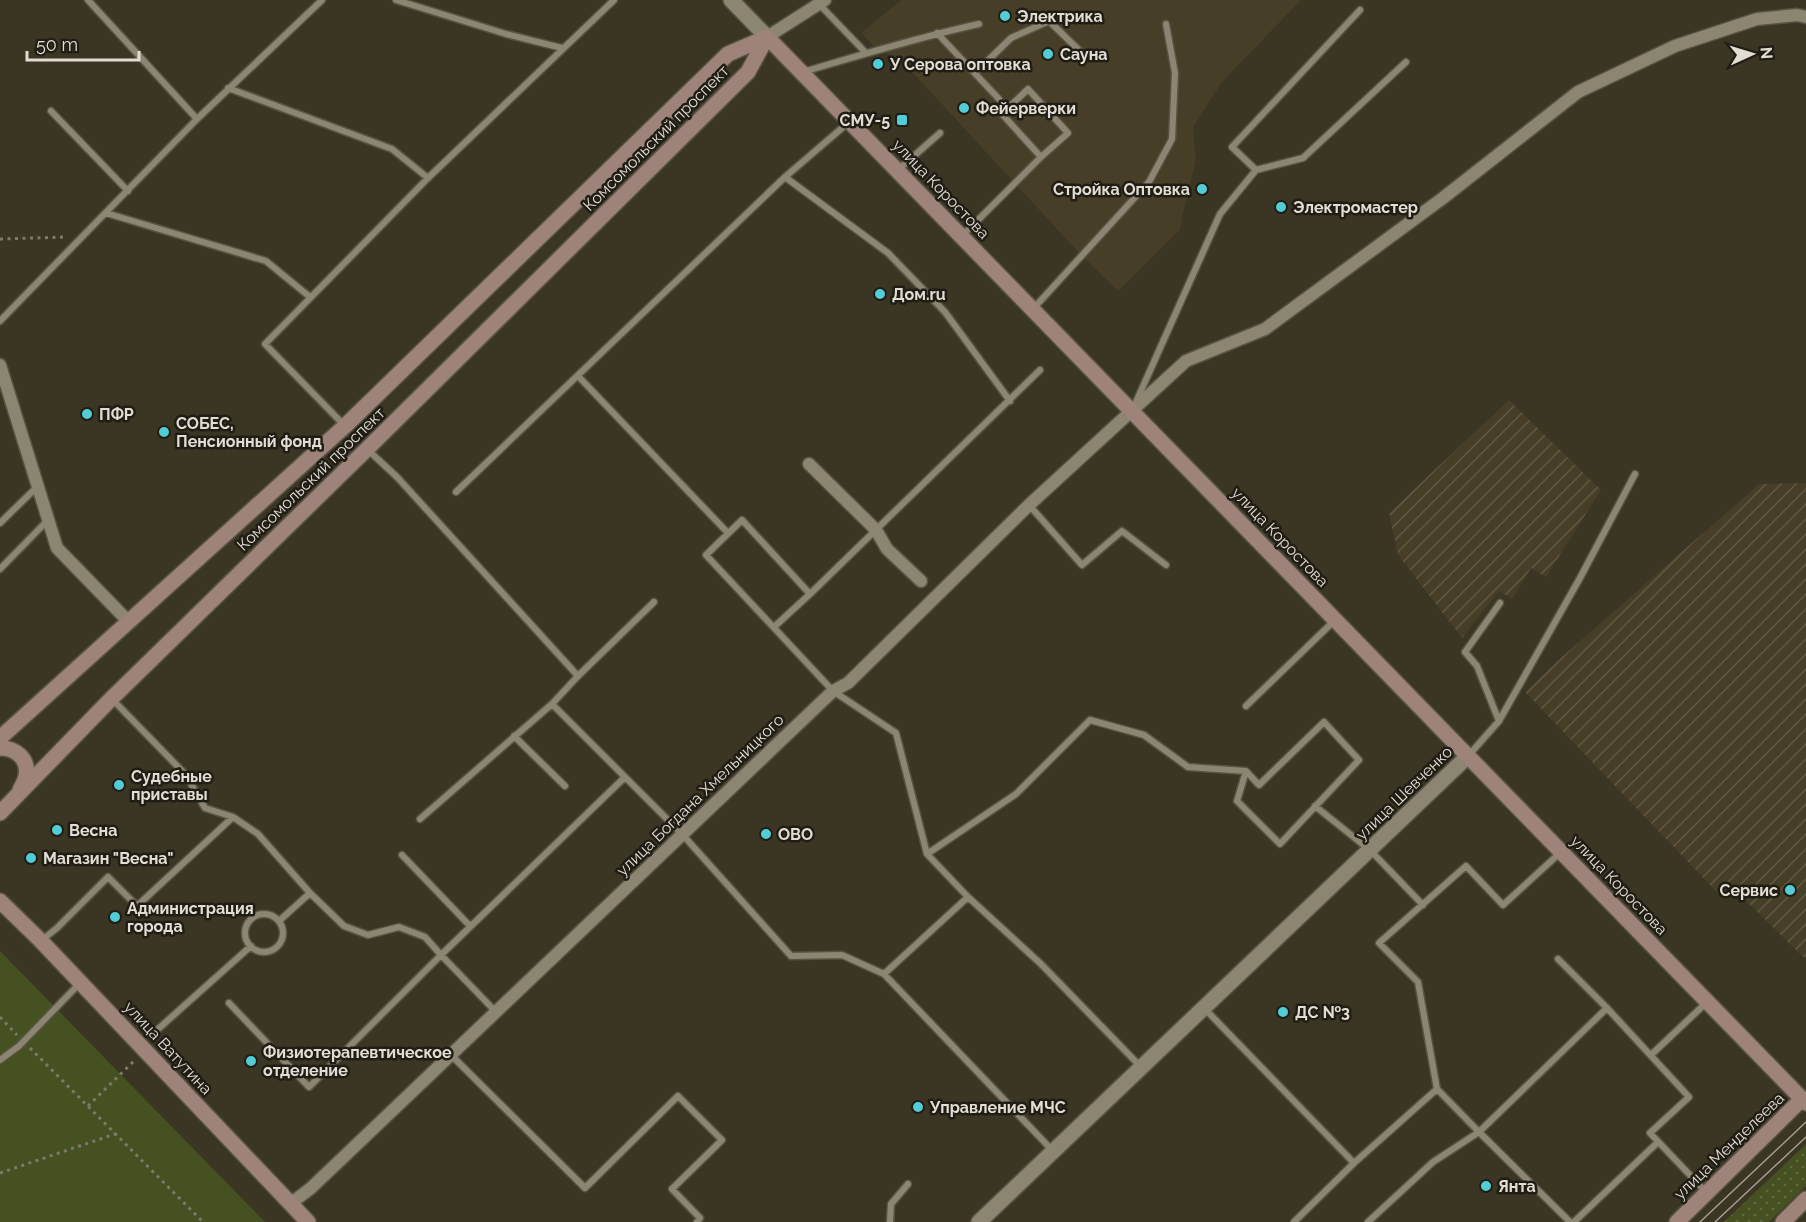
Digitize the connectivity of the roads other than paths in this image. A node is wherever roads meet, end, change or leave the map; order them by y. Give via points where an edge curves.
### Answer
1 (87, 0) edge
2 (322, 0) edge
3 (396, 0) edge
4 (614, 0) edge
5 (732, 0) edge
6 (822, 2) edge
7 (1360, 10) dead end
8 (1806, 17) edge
9 (979, 24) dead end
10 (1166, 24) dead end
11 (938, 33) junction
12 (768, 37) junction
13 (562, 48) junction
14 (866, 53) junction
15 (1084, 55) dead end
16 (1406, 62) dead end
17 (802, 72) junction
18 (975, 73) junction
19 (228, 88) junction
20 (999, 99) dead end
21 (51, 111) dead end
22 (197, 119) junction
23 (850, 122) junction
24 (940, 133) dead end
25 (1041, 157) junction
26 (1256, 170) junction
27 (898, 171) junction
28 (785, 177) junction
29 (428, 178) junction
30 (128, 191) junction
31 (106, 213) junction
32 (962, 237) junction
33 (310, 297) junction
34 (1033, 309) junction
35 (0, 321) edge
36 (0, 364) edge
37 (1040, 370) dead end
38 (578, 376) junction
39 (1010, 401) junction
40 (1132, 411) junction
41 (345, 426) junction
42 (367, 449) junction
43 (809, 464) dead end
44 (1635, 474) dead end
45 (38, 486) junction
46 (456, 492) dead end
47 (1029, 505) junction
48 (48, 520) junction
49 (0, 523) edge
50 (876, 530) junction
51 (728, 533) junction
52 (1166, 565) dead end
53 (0, 569) edge
54 (921, 581) dead end
55 (810, 594) junction
56 (654, 602) dead end
57 (1500, 603) dead end
58 (1335, 620) junction
59 (128, 621) dead end
60 (774, 627) junction
61 (578, 676) junction
62 (833, 691) junction
63 (111, 699) junction
64 (552, 704) junction
65 (1246, 706) dead end
66 (1499, 721) junction
67 (514, 736) junction
68 (0, 738) edge
69 (0, 748) edge
70 (1468, 756) junction
71 (1246, 771) junction
72 (625, 777) junction
73 (565, 786) dead end
74 (19, 793) junction
75 (1316, 806) junction
76 (0, 813) edge
77 (233, 817) junction
78 (420, 819) dead end
79 (682, 834) junction
80 (1371, 851) junction
81 (1561, 851) junction
82 (927, 854) junction
83 (402, 855) dead end
84 (310, 893) junction
85 (968, 897) junction
86 (0, 901) edge
87 (1423, 905) junction
88 (279, 921) junction
89 (470, 926) junction
90 (41, 941) junction
91 (250, 946) junction
92 (441, 955) junction
93 (1558, 959) dead end
94 (884, 974) junction
95 (81, 982) junction
96 (1707, 1001) junction
97 (229, 1004) dead end
98 (1204, 1008) junction
99 (1607, 1008) junction
100 (497, 1012) junction
101 (157, 1030) dead end
102 (451, 1055) junction
103 (1651, 1055) junction
104 (0, 1060) edge
105 (1141, 1068) junction
106 (1437, 1089) junction
107 (1805, 1099) edge
108 (1479, 1132) junction
109 (1658, 1142) junction
110 (1052, 1150) junction
111 (1354, 1163) junction
112 (908, 1184) dead end
113 (1707, 1193) junction
114 (1806, 1199) edge
115 (290, 1204) junction
116 (308, 1222) edge
117 (697, 1222) edge
118 (890, 1222) edge
119 (979, 1222) edge
120 (1294, 1222) edge
121 (1368, 1222) edge
122 (1572, 1222) edge
123 (1677, 1222) edge
124 (1783, 1222) edge

1 - 22 lane
2 - 19 lane
3 - 13 lane
4 - 13 lane
5 - 12 street, улица Коростова
6 - 12 street
6 - 14 lane
7 - 26 lane via 1232,147
8 - 40 street, улица Богдана Хмельницкого via 1757,20 1675,46 1578,92 1443,198 1264,329 1186,361
9 - 11 lane
10 - 34 lane via 1175,72 1172,139 1149,182
11 - 14 lane
11 - 18 lane
12 - 17 main road, улица Коростова
12 - 41 main road, Комсомольский проспект via 728,54
12 - 42 main road, Комсомольский проспект via 748,72
13 - 29 lane
14 - 17 lane
15 - 18 lane via 1049,21 1011,38
16 - 26 lane via 1303,158
17 - 23 main road, улица Коростова
18 - 20 lane
19 - 22 lane
19 - 29 lane via 392,149
21 - 30 lane
22 - 30 lane
23 - 27 main road, улица Коростова
23 - 28 lane
24 - 27 lane
25 - 25 lane via 1068,132 1028,89 1002,114
25 - 32 lane
26 - 40 lane via 1220,214
27 - 32 main road, улица Коростова
28 - 38 lane
28 - 39 lane via 888,253 945,312
29 - 33 lane
30 - 31 lane
31 - 33 lane via 266,261
31 - 35 lane
32 - 34 main road, улица Коростова
33 - 41 lane via 265,344
34 - 40 main road, улица Коростова
36 - 45 street
37 - 39 lane
38 - 46 lane
38 - 51 lane
39 - 50 lane
40 - 47 street, улица Богдана Хмельницкого
40 - 58 main road, улица Коростова
41 - 68 main road, Комсомольский проспект
42 - 61 lane
42 - 63 main road, Комсомольский проспект
43 - 50 street
44 - 66 lane
45 - 48 street
45 - 49 lane
47 - 52 lane via 1082,565 1122,531
47 - 62 street, улица Богдана Хмельницкого via 848,683
48 - 53 lane
48 - 59 street via 57,548
50 - 54 street via 887,549
50 - 55 lane
51 - 55 lane via 742,520
51 - 60 lane via 706,555
55 - 60 lane
56 - 61 lane
57 - 66 lane via 1465,652 1478,666
58 - 65 lane
58 - 70 main road, улица Коростова
60 - 62 lane
61 - 64 lane
62 - 79 street, улица Богдана Хмельницкого
62 - 82 lane via 896,733
63 - 74 main road, Комсомольский проспект
63 - 77 lane via 186,775 205,808
64 - 67 lane
64 - 72 lane
66 - 70 lane
67 - 73 lane
67 - 78 lane
69 - 74 main road via 16,751 25,762 26,776
70 - 80 street, улица Шевченко
70 - 81 main road, улица Коростова
70 - 119 street, улица Шевченко
71 - 75 lane via 1237,801 1280,844
71 - 75 lane via 1259,785 1324,722 1359,760
71 - 82 lane via 1188,767 1144,735 1090,720 1016,794
72 - 79 lane
72 - 89 lane
74 - 76 main road, Комсомольский проспект
75 - 80 lane
77 - 84 lane via 258,834
77 - 90 lane via 137,906 108,877
79 - 94 lane via 791,956 842,955
79 - 100 street, улица Богдана Хмельницкого
80 - 87 lane
80 - 98 street, улица Шевченко
81 - 87 lane via 1503,905 1466,866
81 - 96 main road, улица Коростова
82 - 85 lane
83 - 89 lane
84 - 88 lane
84 - 92 lane via 344,926 368,935 399,927 425,937
85 - 94 lane
85 - 105 lane via 1041,964
86 - 90 main road, улица Ватутина
87 - 106 lane via 1379,943 1418,982
88 - 91 lane via 282,940 274,949 261,952
88 - 91 lane via 263,914 252,919 246,929
89 - 92 lane
90 - 95 main road, улица Ватутина
91 - 101 lane
92 - 97 lane via 309,1087
92 - 100 lane
93 - 99 lane
94 - 110 lane
95 - 104 lane
95 - 115 main road, улица Ватутина
96 - 103 lane
96 - 107 main road, улица Коростова
98 - 105 street, улица Шевченко
98 - 111 lane
99 - 103 lane
99 - 108 lane
100 - 102 street, улица Богдана Хмельницкого
102 - 115 street, улица Богдана Хмельницкого
102 - 117 lane via 585,1188 678,1096 722,1140 672,1189 700,1218
103 - 109 lane via 1689,1097 1650,1133
105 - 110 street, улица Шевченко
106 - 108 lane
106 - 111 lane
107 - 113 main road, улица Менделеева
108 - 121 lane via 1433,1162
108 - 122 lane
109 - 113 lane
109 - 122 lane
110 - 119 street, улица Шевченко
111 - 120 lane
112 - 118 lane via 891,1204
113 - 123 main road, улица Менделеева
114 - 124 main road
115 - 116 main road, улица Ватутина

